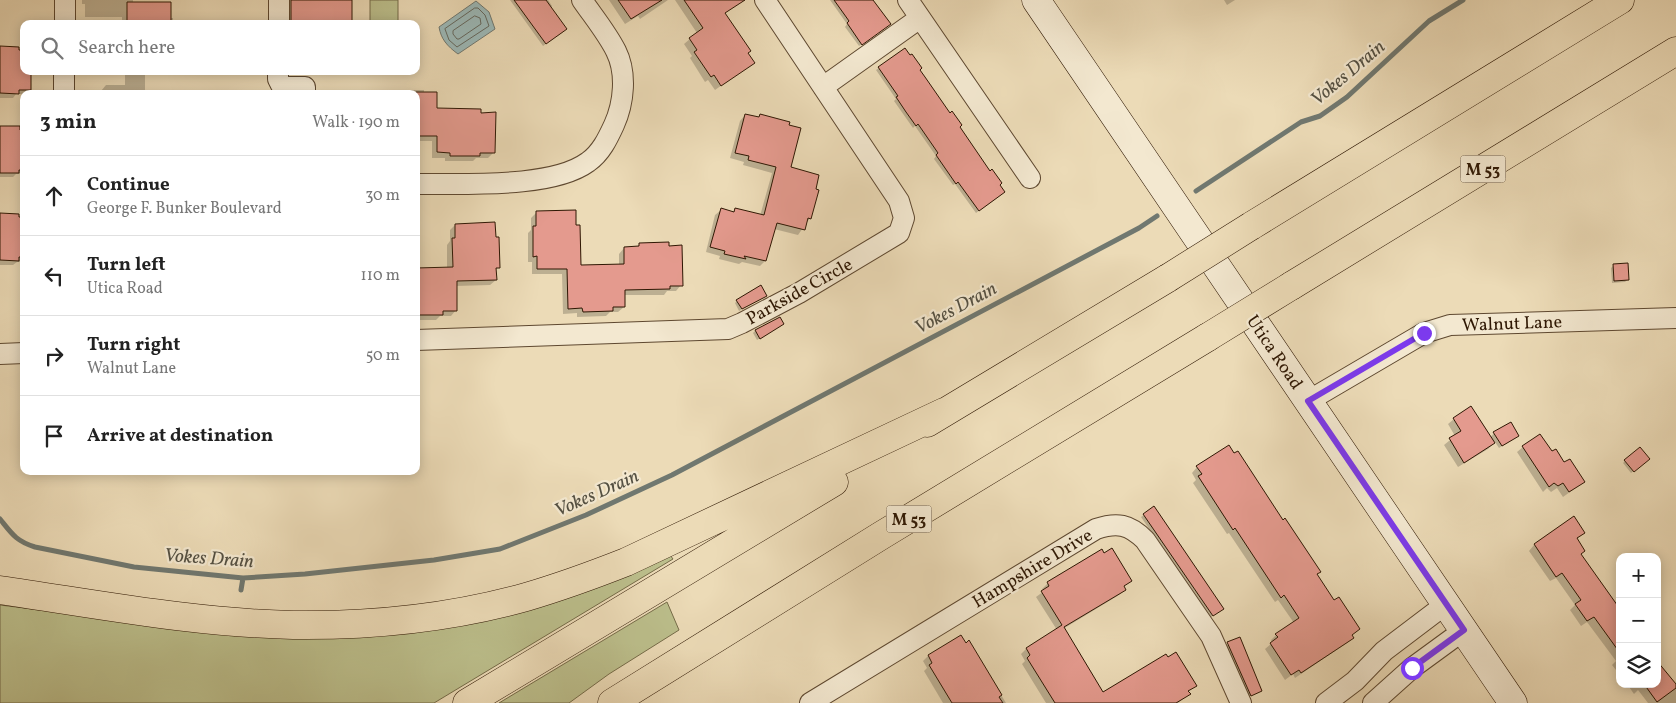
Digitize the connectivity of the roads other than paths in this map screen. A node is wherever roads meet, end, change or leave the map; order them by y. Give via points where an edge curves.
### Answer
1 (65, 0) edge
2 (279, 0) edge
3 (582, 0) edge
4 (765, 0) edge
5 (908, 0) edge
6 (1036, 0) edge
7 (1620, 0) edge
8 (920, 18) junction
9 (64, 20) edge
10 (279, 20) edge
11 (1676, 51) edge
12 (64, 75) edge
13 (278, 75) edge
14 (823, 87) junction
15 (64, 90) edge
16 (305, 90) edge
17 (1030, 178) dead end
18 (420, 184) edge
19 (1676, 318) edge
20 (420, 340) edge
21 (20, 353) edge
22 (0, 354) edge
23 (1308, 401) junction
24 (944, 412) junction
25 (0, 590) edge
26 (1446, 604) junction
27 (1464, 630) junction
28 (467, 703) edge
29 (612, 703) edge
30 (810, 703) edge
31 (1239, 703) edge
32 (1326, 703) edge
33 (1373, 703) edge
34 (1513, 703) edge

1 - 9 street
2 - 10 street
3 - 18 street via 616,51 621,65 620,113 605,144 588,162 565,173 531,181
4 - 14 street, Parkside Circle
5 - 8 street
6 - 23 street, Utica Road
7 - 24 highway, bridge
8 - 14 street
8 - 17 street
11 - 29 highway, M 53, bridge
12 - 15 street
13 - 16 street via 281,85 305,87
14 - 20 street, Parkside Circle via 903,210 902,227 892,238 799,293 728,329
19 - 23 street, Walnut Lane via 1450,325 1424,333
21 - 22 street
23 - 26 street, Utica Road
24 - 25 highway via 626,562 533,595 453,613 370,622 250,623
24 - 28 highway via 831,484
26 - 27 street, Utica Road
26 - 32 street via 1384,651 1355,681
27 - 33 street via 1412,668
27 - 34 street, Utica Road
30 - 31 street, Hampshire Drive via 1096,529 1119,525 1138,533 1145,540 1211,636

